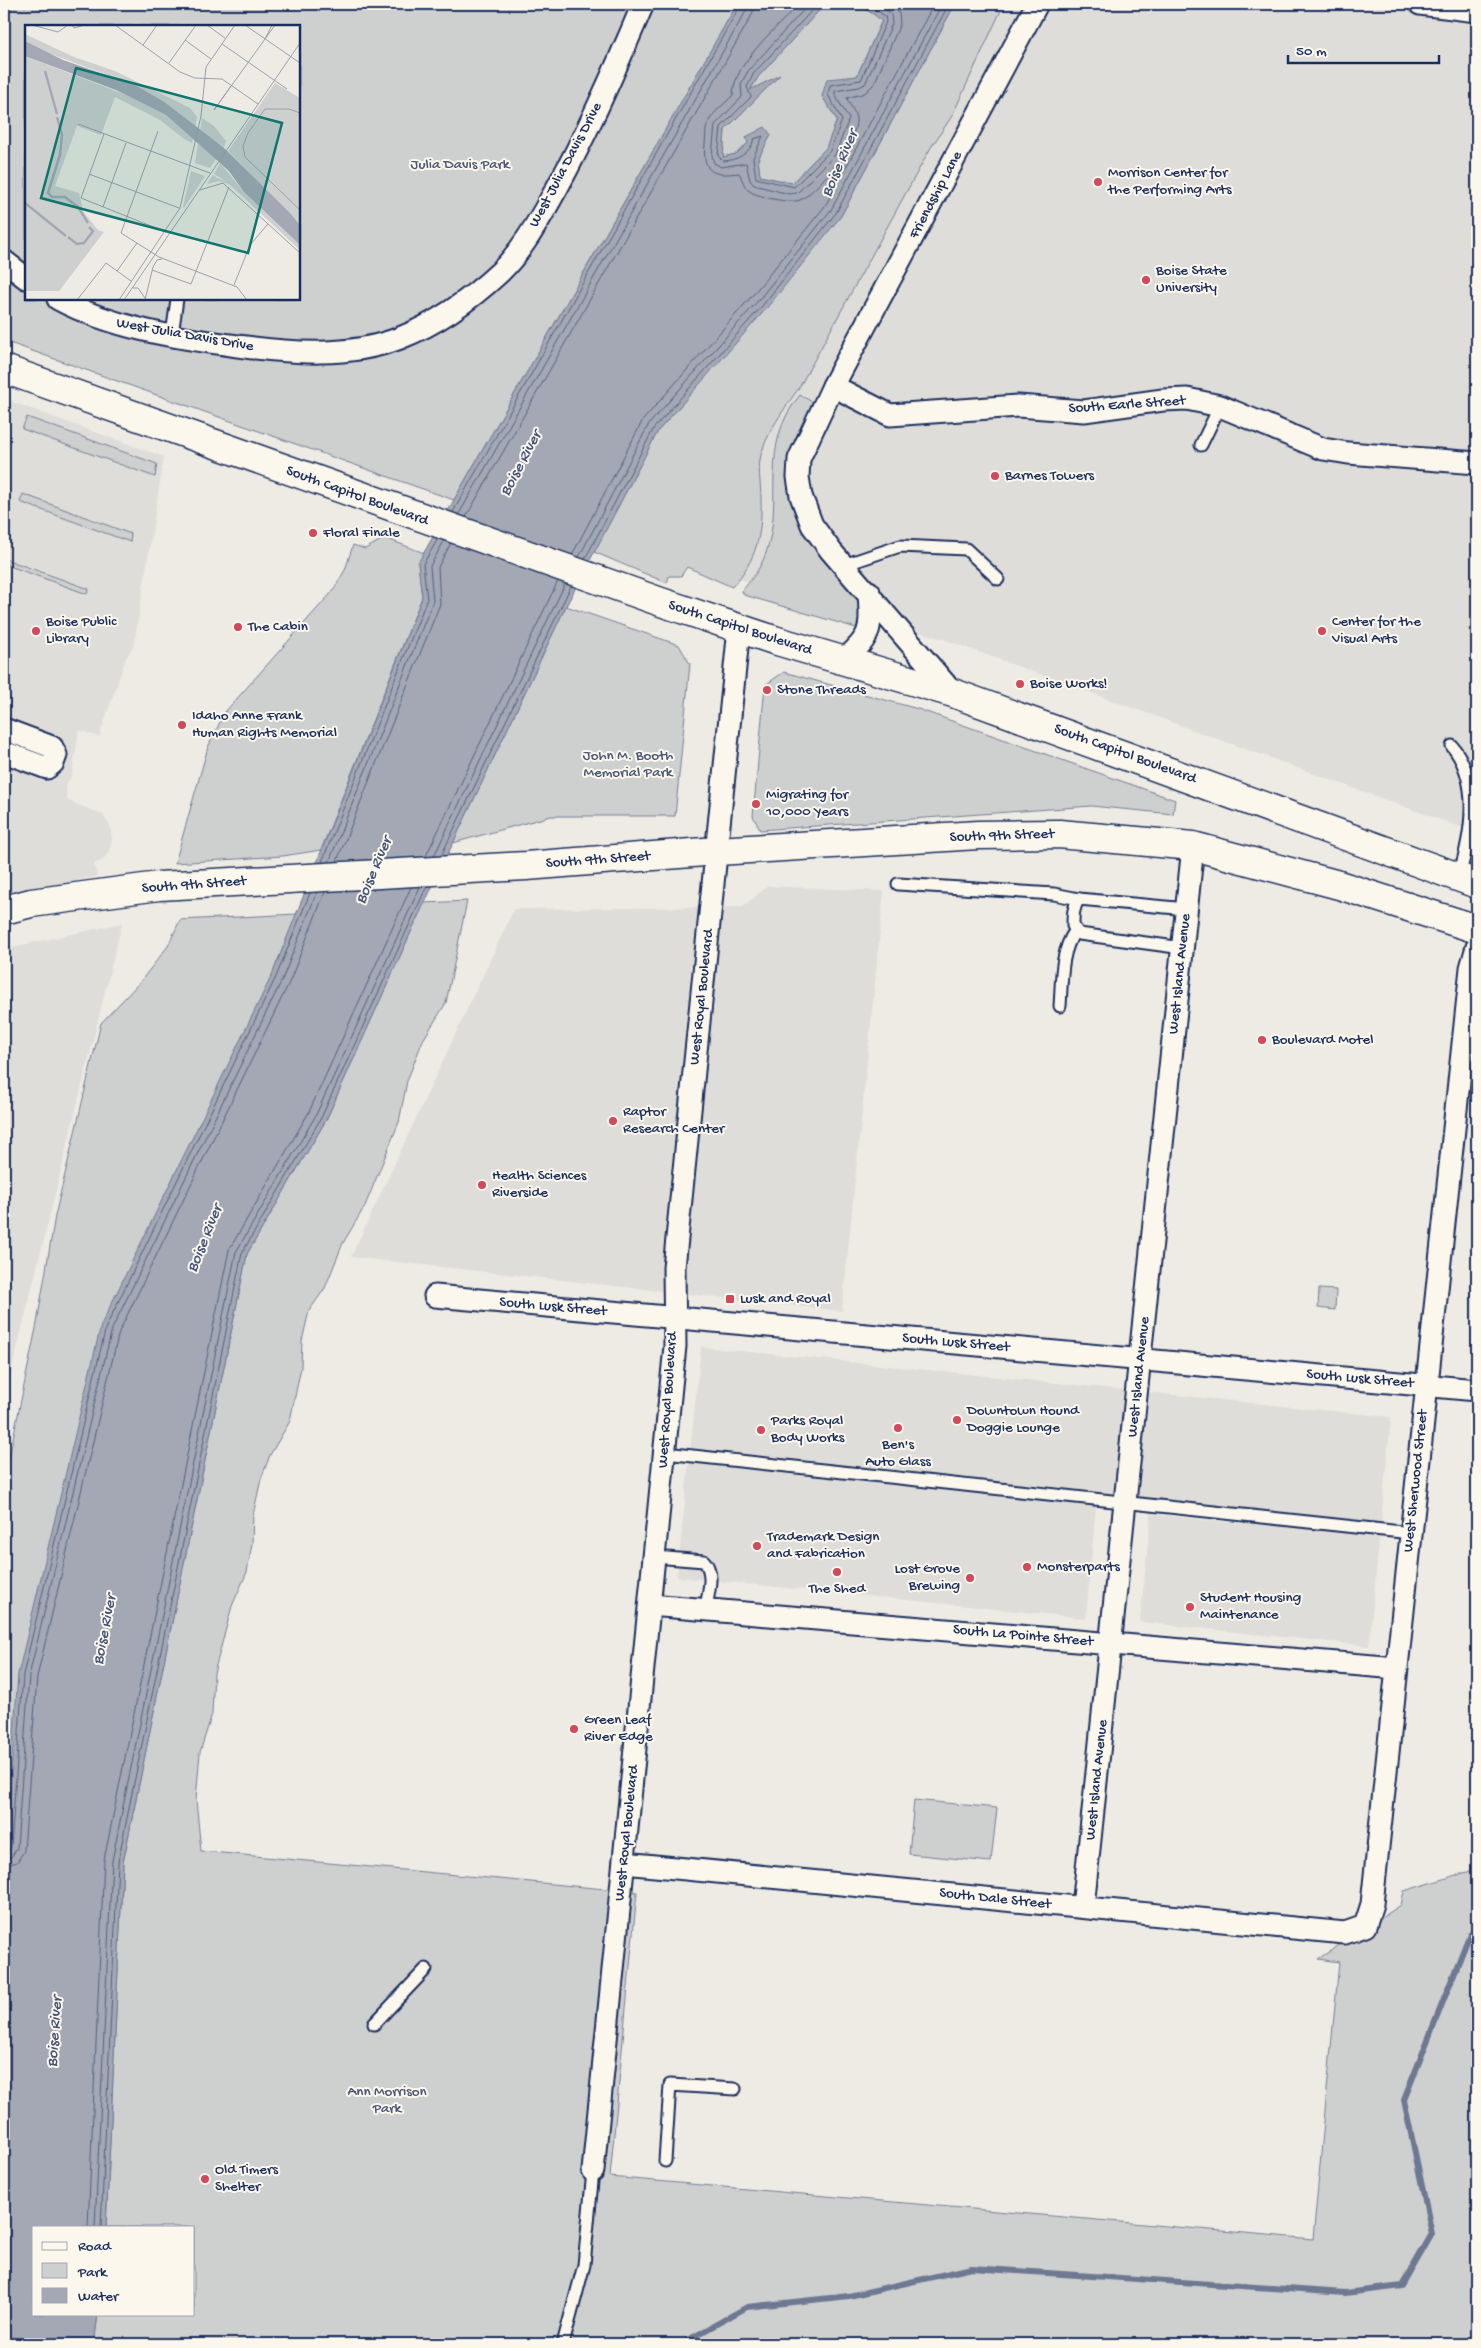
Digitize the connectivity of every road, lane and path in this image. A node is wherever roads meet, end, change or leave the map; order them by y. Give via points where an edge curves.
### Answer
1 (643, 4) edge
2 (1037, 4) edge
3 (1420, 4) edge
4 (1477, 11) edge
5 (4, 261) edge
6 (25, 277) edge
7 (60, 300) edge
8 (177, 300) edge
9 (172, 335) junction
10 (4, 369) edge
11 (834, 386) junction
12 (1220, 406) junction
13 (1201, 445) dead end
14 (1477, 462) edge
15 (844, 565) junction
16 (998, 578) dead end
17 (868, 592) junction
18 (739, 628) junction
19 (843, 660) junction
20 (954, 693) junction
21 (4, 729) edge
22 (1452, 746) dead end
23 (4, 752) edge
24 (1193, 846) junction
25 (717, 851) junction
26 (1468, 881) edge
27 (898, 884) dead end
28 (1079, 899) junction
29 (4, 910) edge
30 (1187, 910) junction
31 (1477, 929) edge
32 (1075, 931) junction
33 (1477, 947) edge
34 (1183, 948) junction
35 (1060, 1006) dead end
36 (1472, 1013) edge
37 (435, 1296) dead end
38 (674, 1318) junction
39 (1140, 1360) junction
40 (1426, 1385) junction
41 (1477, 1390) edge
42 (665, 1453) junction
43 (1126, 1502) junction
44 (1411, 1533) junction
45 (654, 1557) junction
46 (650, 1605) junction
47 (706, 1608) junction
48 (1111, 1643) junction
49 (1396, 1668) junction
50 (624, 1863) junction
51 (1083, 1907) junction
52 (1365, 1926) joint
53 (426, 1969) dead end
54 (374, 2024) dead end
55 (735, 2089) dead end
56 (665, 2161) dead end
57 (593, 2171) joint
58 (563, 2344) edge

1 - 9 street, West Julia Davis Drive via 577,150 539,220 502,271 464,302 399,338 353,349 315,352 272,350
2 - 11 street, Friendship Lane
3 - 4 street
5 - 6 street
7 - 9 street, West Julia Davis Drive via 107,321
8 - 9 lane
10 - 18 main road, South Capitol Boulevard via 399,511
11 - 12 street, South Earle Street via 890,415 1018,406 1084,410 1171,399
11 - 15 street, Friendship Lane via 799,459 798,477 812,525
12 - 13 lane
12 - 14 street, South Earle Street via 1323,449
15 - 16 lane via 900,546 966,549
15 - 17 street, Friendship Lane
17 - 19 street via 871,627 861,645
17 - 20 street, Friendship Lane
18 - 19 main road, South Capitol Boulevard
18 - 25 street, West Royal Boulevard
19 - 20 main road, South Capitol Boulevard
20 - 26 main road, South Capitol Boulevard
21 - 23 street via 52,747 56,755 47,768
22 - 26 lane via 1464,758 1474,805
24 - 25 main road, South 9th Street via 1059,834 978,835
24 - 30 street, West Island Avenue
24 - 31 main road via 1340,885
25 - 29 main road, South 9th Street via 526,866 158,886 31,903
25 - 38 street, West Royal Boulevard via 674,1268
27 - 28 lane via 1054,894
28 - 30 lane
28 - 32 lane via 1074,911
30 - 34 street, West Island Avenue
32 - 34 lane
32 - 35 lane via 1064,954
33 - 36 street, West Sherwood Street via 1470,968
34 - 39 street, West Island Avenue
36 - 40 street, West Sherwood Street
37 - 38 street, South Lusk Street
38 - 39 street, South Lusk Street
38 - 42 street, West Royal Boulevard via 676,1346
39 - 40 street, South Lusk Street
39 - 43 street, West Island Avenue
40 - 41 street, South Lusk Street
40 - 44 street, West Sherwood Street
42 - 43 lane
42 - 45 street, West Royal Boulevard
43 - 44 lane
43 - 48 street, West Island Avenue
44 - 49 street, West Sherwood Street
45 - 46 street, West Royal Boulevard
45 - 47 lane via 704,1561 710,1574
46 - 47 street, South La Pointe Street
46 - 50 street, West Royal Boulevard
47 - 48 street, South La Pointe Street
48 - 49 street, South La Pointe Street
48 - 51 street, West Island Avenue
49 - 52 street, West Sherwood Street via 1372,1904
50 - 51 street, South Dale Street
50 - 57 street, West Royal Boulevard
51 - 52 street, South Dale Street via 1345,1932
53 - 54 lane
55 - 56 lane via 670,2085
57 - 58 lane via 584,2265

